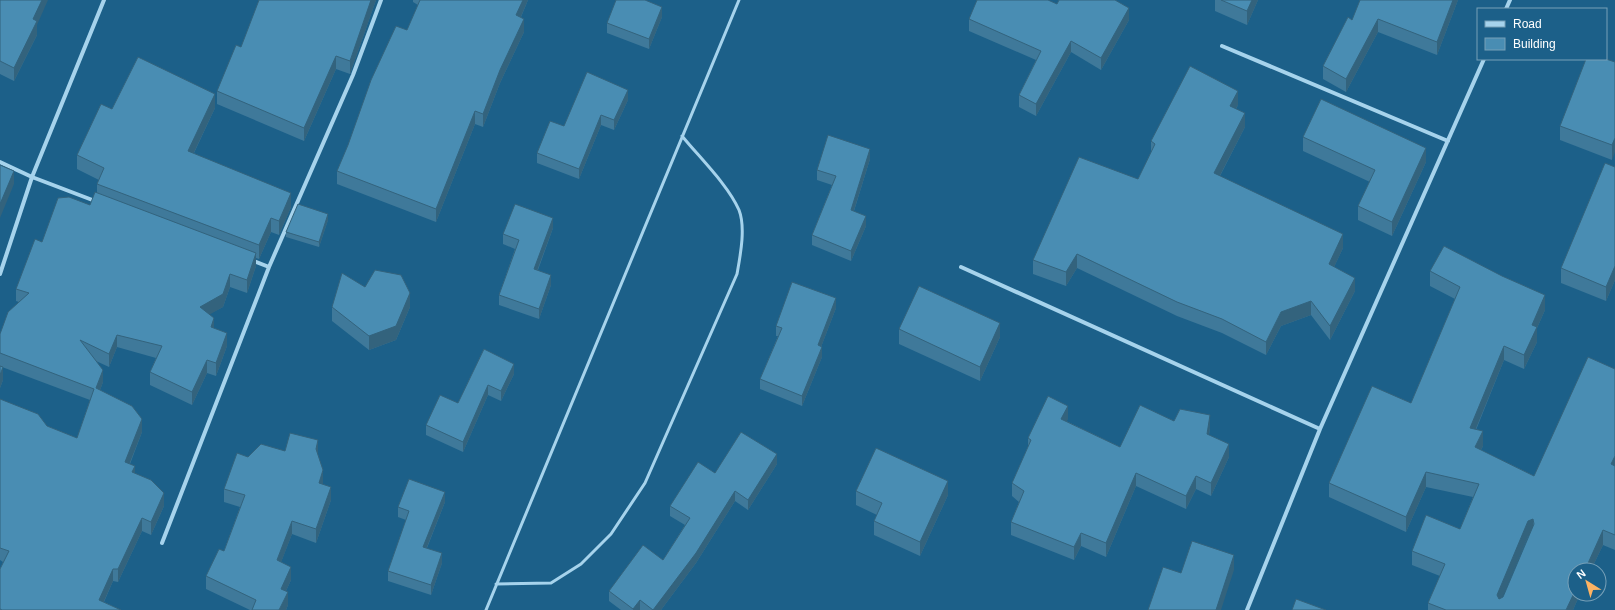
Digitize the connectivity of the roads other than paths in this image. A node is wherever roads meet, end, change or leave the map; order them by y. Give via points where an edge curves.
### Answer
1 (104, 0) edge
2 (381, 0) edge
3 (739, 0) edge
4 (1222, 46) dead end
5 (1484, 60) edge
6 (682, 136) junction
7 (1448, 141) junction
8 (0, 162) edge
9 (32, 177) junction
10 (99, 202) edge
11 (247, 259) edge
12 (269, 267) junction
13 (961, 267) dead end
14 (0, 274) edge
15 (1320, 429) junction
16 (162, 543) dead end
17 (496, 584) junction
18 (486, 610) edge
19 (1247, 610) edge

1 - 9 street
2 - 12 street via 353,75
3 - 6 lane
4 - 7 street
5 - 7 street
6 - 17 lane
6 - 17 lane via 727,190 739,211 742,243 737,274 644,483 611,534 581,564 551,583
7 - 15 street
8 - 9 street
9 - 10 street
9 - 14 street
11 - 12 street
12 - 16 street
13 - 15 street
15 - 19 street
17 - 18 lane

